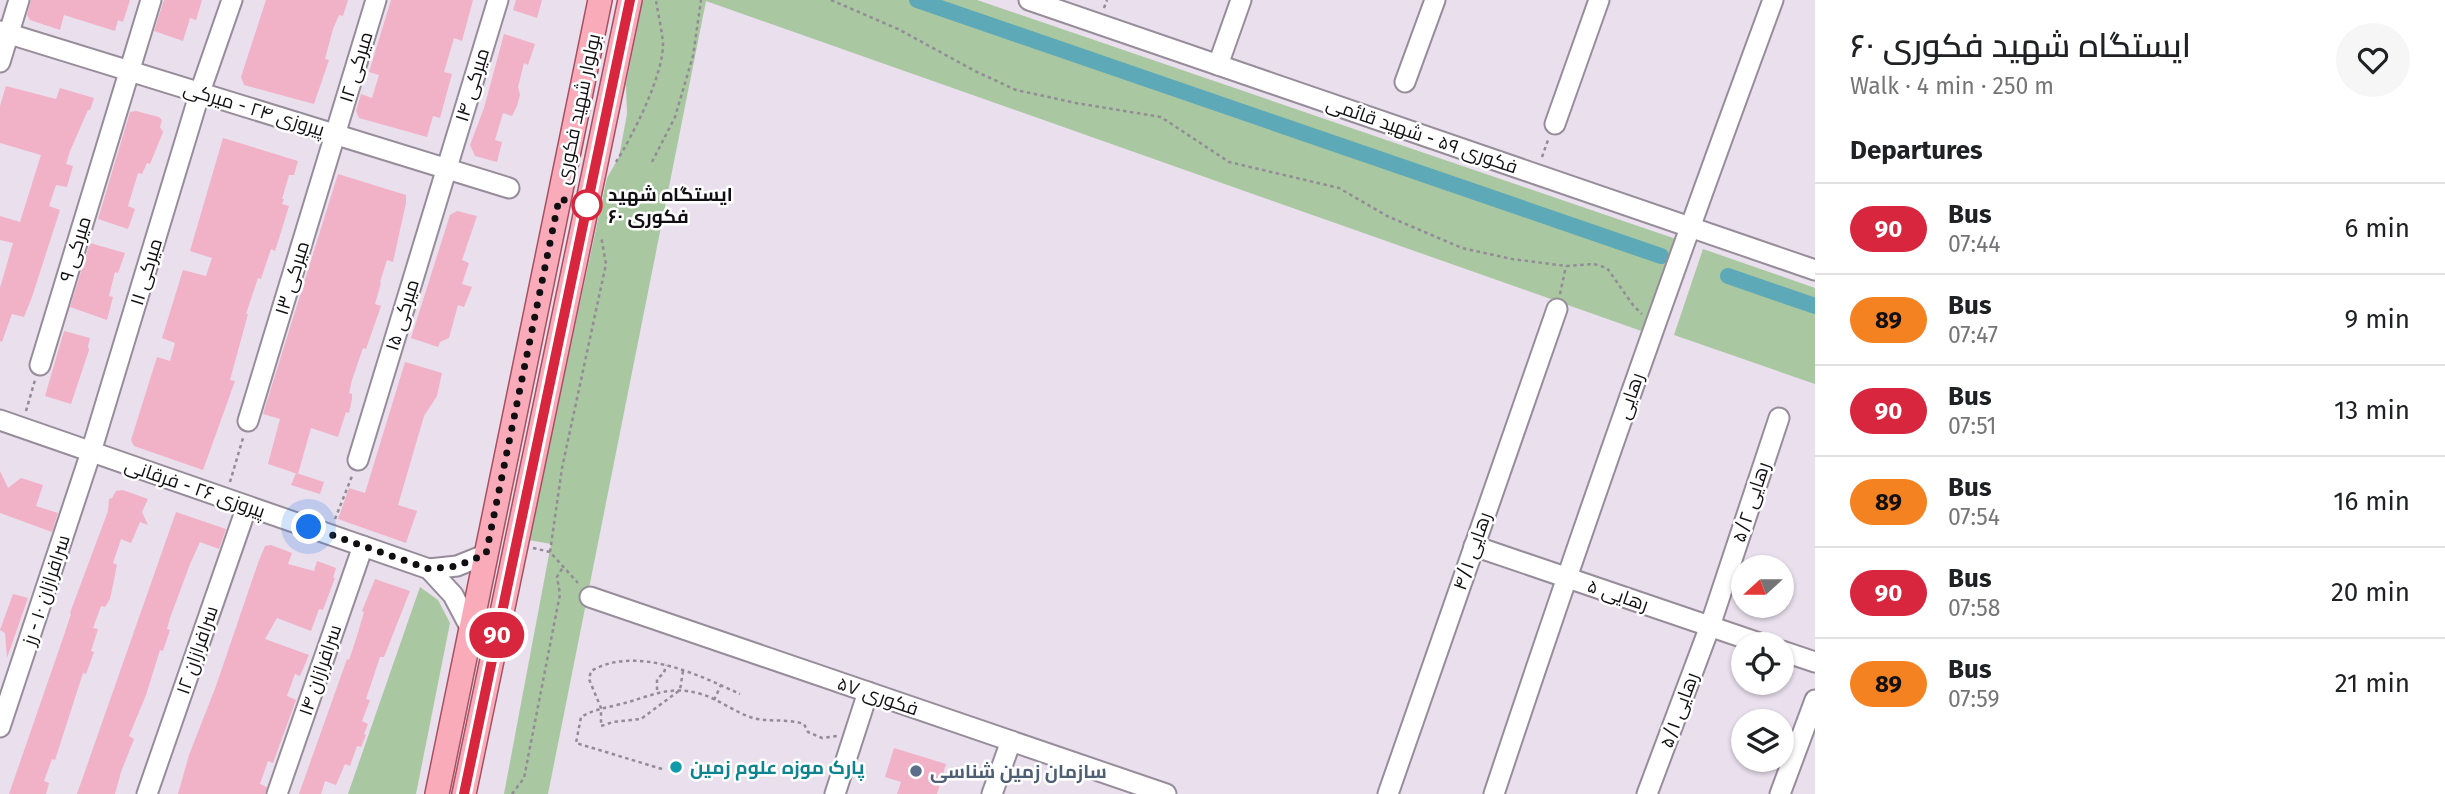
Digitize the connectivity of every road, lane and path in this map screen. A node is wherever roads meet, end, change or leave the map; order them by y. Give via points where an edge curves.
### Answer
1 (19, 0) edge
2 (151, 0) edge
3 (232, 0) edge
4 (376, 0) edge
5 (498, 0) edge
6 (600, 0) edge
7 (630, 0) edge
8 (656, 0) edge
9 (702, 0) edge
10 (831, 0) edge
11 (1029, 0) edge
12 (1241, 0) edge
13 (1435, 0) edge
14 (1599, 0) edge
15 (1773, 0) edge
16 (4, 32) edge
17 (0, 62) edge
18 (1218, 65) junction
19 (129, 71) junction
20 (1405, 82) dead end
21 (200, 92) junction
22 (1555, 124) joint
23 (335, 135) junction
24 (652, 162) dead end
25 (614, 166) dead end
26 (447, 169) junction
27 (1535, 174) junction
28 (509, 188) dead end
29 (1689, 227) junction
30 (600, 232) dead end
31 (1566, 266) junction
32 (1815, 270) edge
33 (1557, 309) joint
34 (1654, 326) junction
35 (40, 365) joint
36 (1779, 418) dead end
37 (0, 420) edge
38 (248, 421) joint
39 (21, 428) junction
40 (91, 452) junction
41 (358, 460) joint
42 (225, 498) junction
43 (247, 506) junction
44 (330, 535) junction
45 (516, 545) junction
46 (363, 546) junction
47 (1474, 546) junction
48 (550, 552) junction
49 (486, 554) junction
50 (563, 567) junction
51 (429, 569) junction
52 (1566, 578) junction
53 (590, 597) joint
54 (1710, 626) junction
55 (471, 629) junction
56 (1731, 633) edge
57 (1794, 655) edge
58 (1815, 662) edge
59 (666, 665) junction
60 (683, 671) junction
61 (721, 685) junction
62 (680, 690) junction
63 (657, 691) junction
64 (868, 692) junction
65 (740, 694) dead end
66 (714, 700) junction
67 (1815, 700) edge
68 (601, 708) junction
69 (0, 727) edge
70 (854, 734) junction
71 (1011, 741) junction
72 (662, 769) dead end
73 (1138, 790) edge
74 (147, 794) edge
75 (277, 794) edge
76 (437, 794) edge
77 (464, 794) edge
78 (512, 794) edge
79 (835, 794) edge
80 (992, 794) edge
81 (1166, 794) edge
82 (1388, 794) edge
83 (1494, 794) edge
84 (1647, 794) edge
85 (1780, 794) edge

1 - 16 street
2 - 19 street, میرکی ۹
3 - 21 street, میرکی ۱۱
4 - 23 street, میرکی ۱۲
5 - 26 street, میرکی ۱۴
6 - 49 main road, بولوار شهید فکوری
7 - 45 main road, بولوار شهید فکوری
8 - 25 path via 663,45 657,75
9 - 24 path via 675,117
10 - 31 path via 1016,90 1161,117 1229,162 1339,188 1387,216 1462,248
11 - 18 street, فکوری ۵۹ - شهید قائمی
12 - 18 street
13 - 20 street
14 - 22 street
15 - 29 street, رهایی
16 - 17 street
16 - 19 street, پیروزی ۲۴ - میرکی
18 - 27 street, فکوری ۵۹ - شهید قائمی
19 - 21 street, پیروزی ۲۴ - میرکی
19 - 35 street, میرکی ۹
21 - 23 street, پیروزی ۲۴ - میرکی
21 - 40 street, میرکی ۱۱
22 - 27 path
23 - 26 street, پیروزی ۲۴ - میرکی
23 - 38 street, میرکی ۱۳
26 - 28 street, پیروزی ۲۴ - میرکی
26 - 41 street, میرکی ۱۵
27 - 29 street, فکوری ۵۹ - شهید قائمی
29 - 32 street, فکوری ۵۹ - شهید قائمی
29 - 34 street, رهایی
30 - 48 path via 606,264 562,468
31 - 33 path
31 - 34 path via 1607,268
33 - 47 street, رهایی ۴/۱
34 - 52 street, رهایی
35 - 39 path
36 - 54 street, رهایی ۵/۲
37 - 39 street, پیروزی ۲۶ - فرقانی
38 - 42 path
39 - 40 street, پیروزی ۲۶ - فرقانی
40 - 42 street, پیروزی ۲۶ - فرقانی
40 - 69 street, سرافرازان ۱۰ - رز
41 - 44 path
42 - 43 street, پیروزی ۲۶ - فرقانی
43 - 44 street, پیروزی ۲۶ - فرقانی
43 - 74 street, سرافرازان ۱۲
44 - 46 street, پیروزی ۲۶ - فرقانی
45 - 48 path
45 - 77 main road, بولوار شهید فکوری
46 - 51 street, پیروزی ۲۶ - فرقانی
46 - 75 street, سرافرازان ۱۴
47 - 52 street, رهایی ۵
47 - 82 street, رهایی ۴/۱
48 - 50 path
49 - 51 street via 457,566
49 - 55 main road, بولوار شهید فکوری
50 - 53 path
50 - 78 path via 557,577 560,594 524,778
51 - 55 street via 453,595
52 - 54 street, رهایی ۵
52 - 83 street, رهایی
53 - 64 street, فکوری ۵۷
54 - 56 street, رهایی ۵
54 - 84 street, رهایی ۵/۱
55 - 76 main road, بولوار شهید فکوری
57 - 58 street
59 - 60 path
59 - 63 path via 657,680
59 - 68 path via 632,660 591,671 589,679
60 - 61 path
60 - 62 path
61 - 65 path
61 - 66 path
62 - 63 path
62 - 66 path
62 - 68 path via 641,719 601,726
63 - 68 path
64 - 70 street
64 - 71 street, فکوری ۵۷
66 - 70 path via 752,718 790,719 822,738
67 - 85 street
68 - 72 path via 581,717 576,743
70 - 79 street
71 - 73 street, فکوری ۵۷
71 - 80 street
73 - 81 street, فکوری ۵۷

